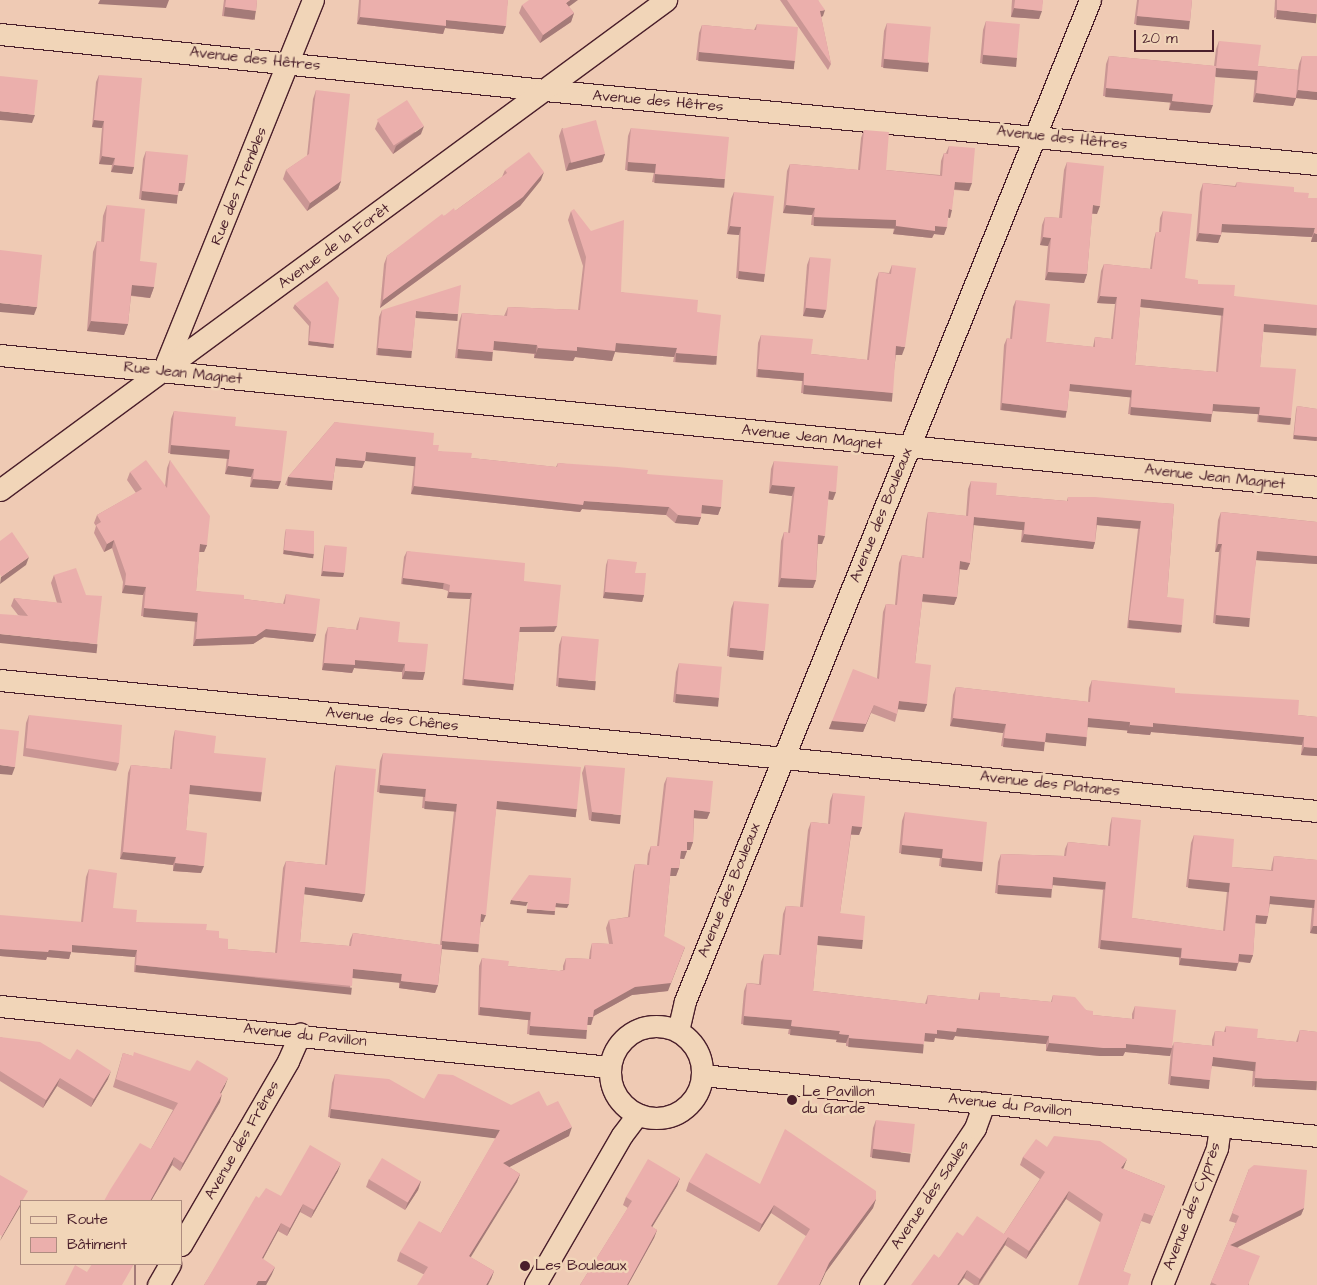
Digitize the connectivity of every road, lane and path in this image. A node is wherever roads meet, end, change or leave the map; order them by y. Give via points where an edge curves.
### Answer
1 (313, 0) edge
2 (666, 0) edge
3 (1090, 0) edge
4 (0, 34) edge
5 (289, 62) junction
6 (545, 90) junction
7 (1035, 135) junction
8 (1317, 164) edge
9 (0, 355) edge
10 (163, 371) junction
11 (366, 392) joint
12 (908, 447) junction
13 (1317, 487) edge
14 (0, 490) edge
15 (0, 680) edge
16 (784, 757) junction
17 (1317, 811) edge
18 (0, 1006) edge
19 (678, 1031) junction
20 (300, 1034) junction
21 (610, 1068) junction
22 (702, 1075) junction
23 (984, 1103) junction
24 (638, 1114) junction
25 (1220, 1126) junction
26 (1317, 1136) edge
27 (182, 1243) edge
28 (169, 1265) edge
29 (158, 1285) edge
30 (535, 1285) edge
31 (870, 1285) edge
32 (1162, 1285) edge

1 - 5 street, Rue des Trembles
2 - 6 street, Avenue de la Forêt
3 - 7 street, Avenue des Bouleaux
4 - 5 street, Avenue des Hêtres
5 - 6 street, Avenue des Hêtres
5 - 10 street, Rue des Trembles
6 - 7 street, Avenue des Hêtres
6 - 10 street, Avenue de la Forêt
7 - 8 street, Avenue des Hêtres
7 - 12 street, Avenue des Bouleaux
9 - 10 street, Rue Jean Magnet
10 - 11 street, Rue Jean Magnet
10 - 14 street, Avenue de la Forêt
11 - 12 street, Avenue Jean Magnet
12 - 13 street, Avenue Jean Magnet
12 - 16 street, Avenue des Bouleaux
15 - 16 street, Avenue des Chênes
16 - 17 street, Avenue des Platanes
16 - 19 street, Avenue des Bouleaux via 688,992
18 - 20 street, Avenue du Pavillon
19 - 21 street via 664,1026 634,1031 622,1040
19 - 22 street via 696,1049
20 - 21 street, Avenue du Pavillon
20 - 27 street, Avenue des Frênes
21 - 24 street via 616,1096
22 - 23 street, Avenue du Pavillon
22 - 24 street via 699,1089 680,1111 652,1118
23 - 25 street, Avenue du Pavillon
23 - 31 street, Avenue des Saules via 975,1128
24 - 30 street via 622,1135
25 - 26 street, Avenue du Pavillon
25 - 32 street, Avenue des Cyprès via 1217,1148
28 - 29 street

